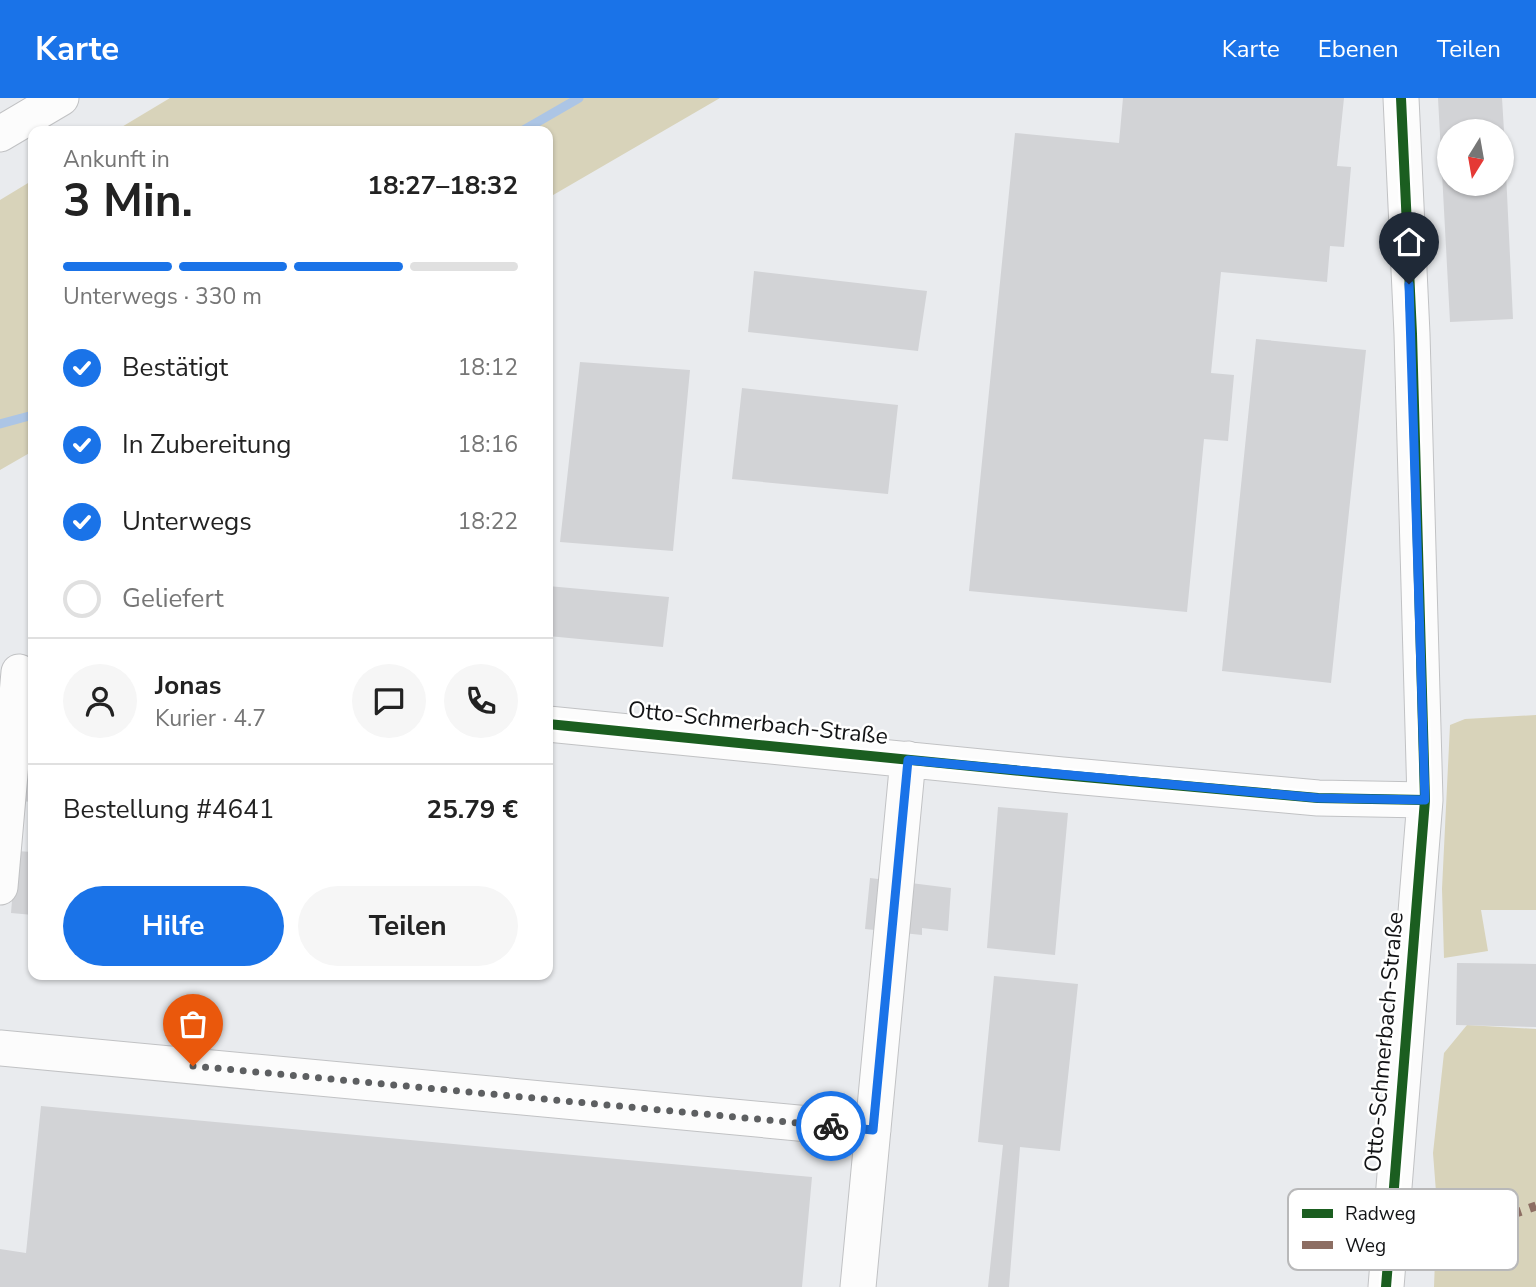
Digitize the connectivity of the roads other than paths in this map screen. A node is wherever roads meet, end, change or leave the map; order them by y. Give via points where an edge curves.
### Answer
1 (61, 98) edge
2 (1401, 98) edge
3 (0, 134) edge
4 (17, 672) edge
5 (553, 724) edge
6 (908, 760) junction
7 (1425, 800) junction
8 (0, 887) edge
9 (0, 1048) edge
10 (873, 1130) junction
11 (1394, 1189) edge
12 (858, 1287) edge

1 - 3 street
2 - 7 street, Otto-Schmerbach-Straße
4 - 8 street
5 - 6 street, Otto-Schmerbach-Straße
6 - 7 street, Otto-Schmerbach-Straße via 1318,798
6 - 10 street
7 - 11 street, Otto-Schmerbach-Straße
9 - 10 street
10 - 12 street

